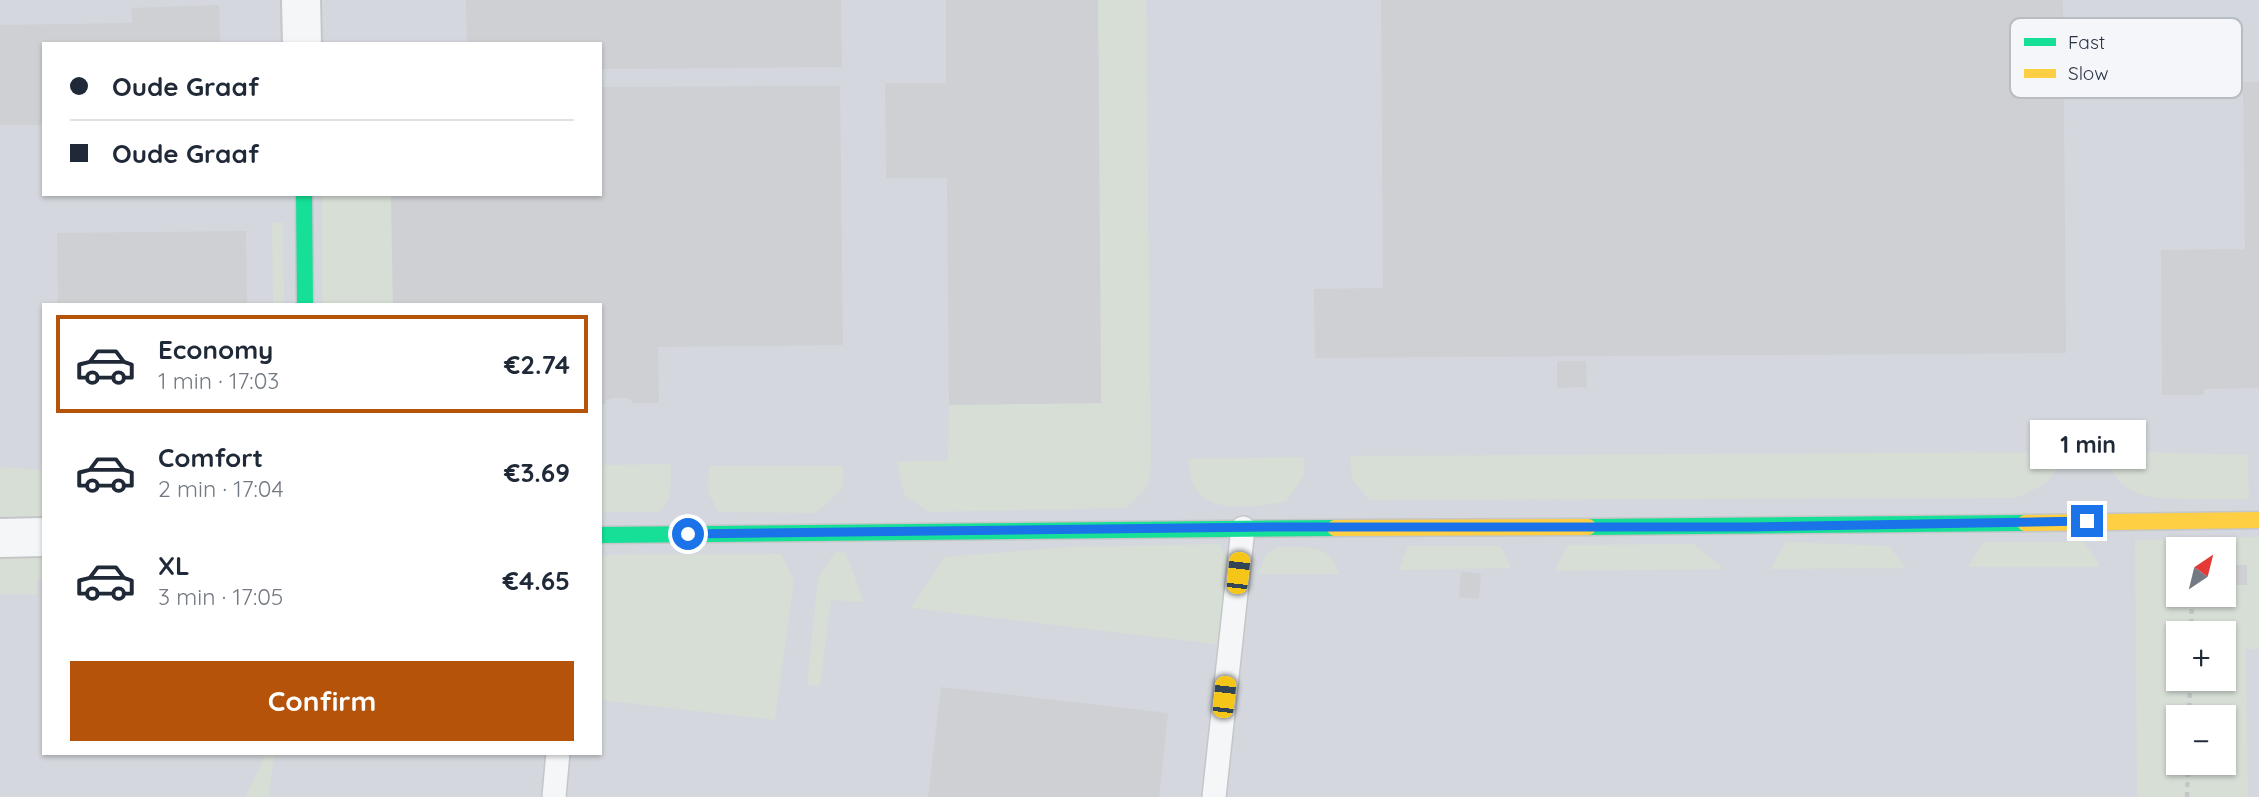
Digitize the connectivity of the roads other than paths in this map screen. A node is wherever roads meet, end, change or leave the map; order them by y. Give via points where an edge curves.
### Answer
1 (301, 0) edge
2 (302, 42) edge
3 (304, 196) edge
4 (305, 303) edge
5 (2259, 520) edge
6 (1242, 528) junction
7 (602, 535) edge
8 (42, 537) edge
9 (0, 538) edge
10 (558, 755) edge
11 (554, 797) edge
12 (1214, 797) edge

1 - 2 street
3 - 4 street
5 - 6 street
6 - 7 street
6 - 12 lane
8 - 9 street
10 - 11 lane

